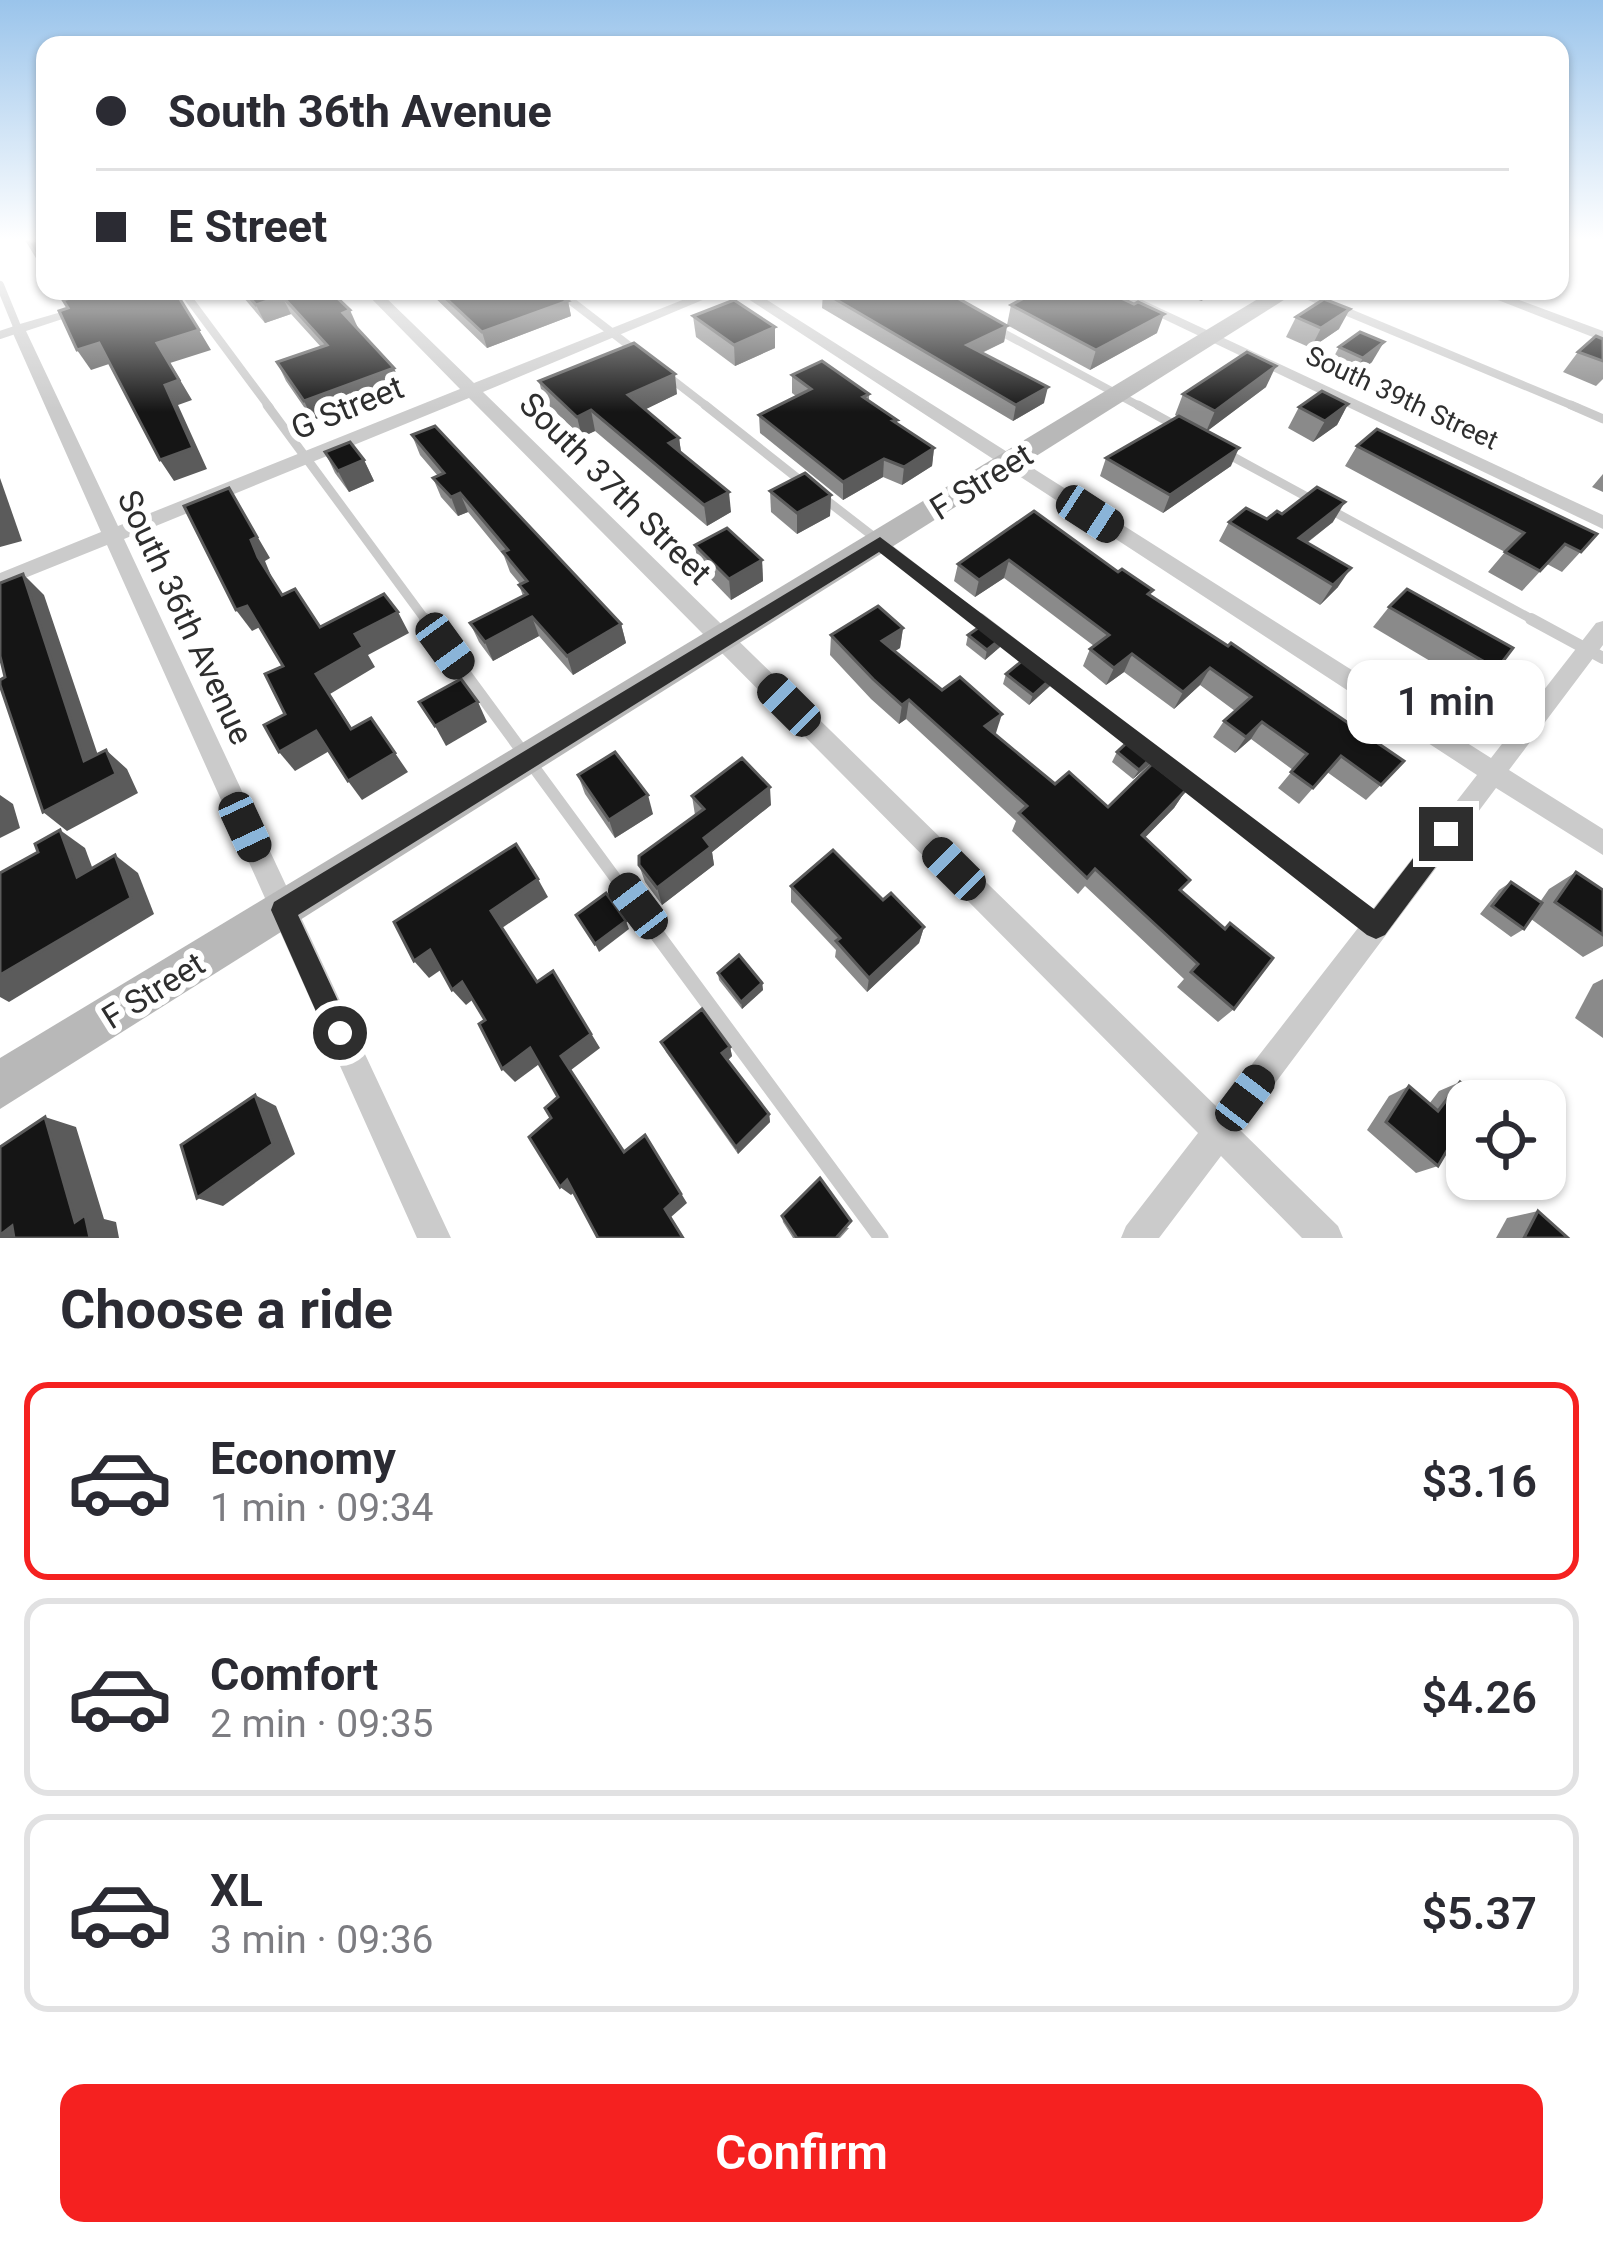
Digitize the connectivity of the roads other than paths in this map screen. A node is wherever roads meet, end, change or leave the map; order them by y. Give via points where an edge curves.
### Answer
1 (2, 297) edge
2 (190, 300) edge
3 (380, 300) edge
4 (570, 300) edge
5 (695, 300) edge
6 (756, 300) edge
7 (1131, 300) edge
8 (1273, 300) edge
9 (1320, 300) edge
10 (1506, 300) edge
11 (103, 304) edge
12 (984, 322) edge
13 (9, 332) edge
14 (613, 333) junction
15 (1603, 336) edge
16 (1212, 338) junction
17 (471, 390) junction
18 (1120, 395) junction
19 (1603, 418) edge
20 (1180, 428) edge
21 (1221, 451) edge
22 (305, 457) junction
23 (1010, 463) junction
24 (1603, 523) edge
25 (112, 535) junction
26 (880, 543) junction
27 (0, 581) edge
28 (723, 640) junction
29 (1598, 645) edge
30 (529, 759) junction
31 (1492, 772) junction
32 (1603, 844) edge
33 (283, 910) junction
34 (1376, 926) junction
35 (0, 1085) edge
36 (1219, 1132) junction
37 (434, 1238) edge
38 (881, 1238) edge
39 (1138, 1238) edge
40 (1326, 1238) edge

1 - 13 lane, South 36th Avenue
2 - 22 lane
3 - 17 street, South 37th Street
4 - 14 lane
5 - 14 street, G Street
6 - 23 street
7 - 16 street, South 39th Street
8 - 16 main road, F Street
9 - 19 lane
10 - 15 street
11 - 13 street
12 - 18 lane
13 - 25 street, South 36th Avenue
14 - 17 street, G Street
14 - 26 lane
16 - 18 main road, F Street
16 - 24 street, South 39th Street
17 - 22 street, G Street
17 - 28 street, South 37th Street
18 - 20 lane
18 - 23 main road, F Street
21 - 29 lane
22 - 25 street, G Street
22 - 30 lane
23 - 26 main road, F Street
23 - 31 street
25 - 27 street, G Street
25 - 33 street, South 36th Avenue
26 - 28 main road, F Street
26 - 34 lane
28 - 30 main road, F Street
28 - 36 street, South 37th Street
29 - 31 street
30 - 33 main road, F Street
30 - 38 lane
31 - 32 street
31 - 34 street
33 - 35 main road, F Street
33 - 37 street, South 36th Avenue
34 - 36 street
36 - 39 street
36 - 40 street, South 37th Street

